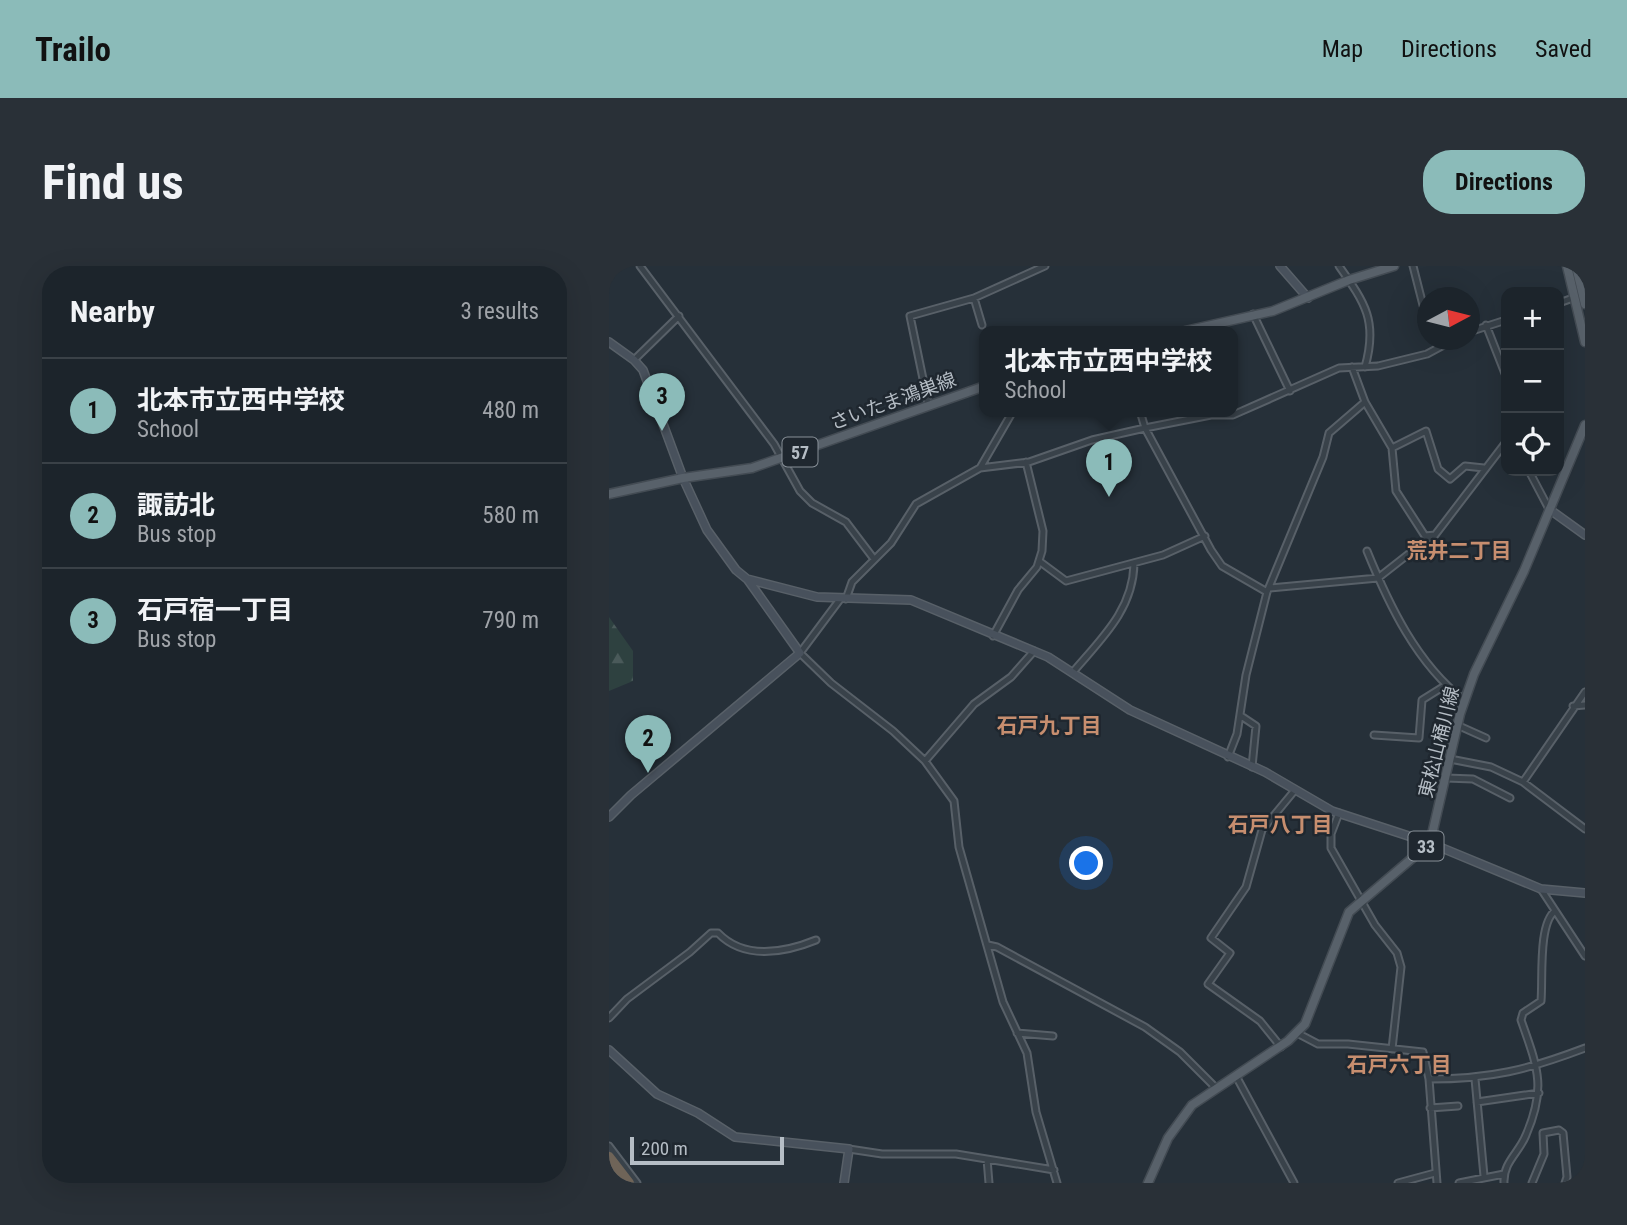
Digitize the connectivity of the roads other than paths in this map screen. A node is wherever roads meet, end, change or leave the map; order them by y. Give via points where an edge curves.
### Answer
1 (640, 266) edge
2 (1045, 266) edge
3 (1280, 266) edge
4 (1339, 266) edge
5 (1394, 266) edge
6 (1413, 266) edge
7 (1567, 266) edge
8 (1576, 266) edge
9 (1349, 280) junction
10 (1418, 287) edge
11 (1584, 294) edge
12 (974, 298) junction
13 (1308, 298) junction
14 (1573, 298) junction
15 (1564, 301) edge
16 (1585, 304) edge
17 (1253, 314) junction
18 (679, 316) junction
19 (1501, 321) edge
20 (982, 325) dead end
21 (1486, 325) junction
22 (1205, 326) edge
23 (1480, 327) edge
24 (609, 342) edge
25 (1585, 342) edge
26 (1432, 350) edge
27 (634, 360) junction
28 (1501, 363) edge
29 (1352, 367) junction
30 (1365, 367) junction
31 (979, 388) edge
32 (1290, 391) junction
33 (1365, 402) junction
34 (928, 403) junction
35 (1238, 413) edge
36 (1010, 417) edge
37 (1142, 417) edge
38 (1201, 417) edge
39 (1585, 425) edge
40 (1145, 428) junction
41 (1392, 448) junction
42 (1501, 449) edge
43 (781, 459) junction
44 (1026, 463) junction
45 (980, 468) junction
46 (1484, 468) junction
47 (1532, 476) edge
48 (683, 478) junction
49 (609, 494) edge
50 (1549, 509) junction
51 (1585, 535) edge
52 (1205, 536) junction
53 (1429, 538) junction
54 (1367, 551) dead end
55 (874, 559) junction
56 (1039, 561) junction
57 (1134, 564) junction
58 (1378, 578) junction
59 (747, 579) junction
60 (1268, 590) junction
61 (844, 598) junction
62 (993, 636) junction
63 (1034, 651) junction
64 (800, 653) junction
65 (1073, 672) junction
66 (1446, 685) junction
67 (1585, 692) edge
68 (1464, 700) junction
69 (1585, 705) edge
70 (1573, 706) junction
71 (1241, 716) junction
72 (1457, 726) junction
73 (1374, 735) dead end
74 (1486, 738) dead end
75 (1228, 757) junction
76 (1450, 759) junction
77 (925, 761) junction
78 (1252, 767) junction
79 (1446, 778) junction
80 (1523, 782) junction
81 (1295, 790) junction
82 (1510, 798) dead end
83 (1339, 813) junction
84 (609, 817) edge
85 (1585, 829) edge
86 (1430, 843) junction
87 (1541, 889) junction
88 (1585, 893) edge
89 (1360, 900) junction
90 (1555, 911) junction
91 (816, 940) dead end
92 (988, 945) junction
93 (1585, 957) edge
94 (609, 1018) edge
95 (1017, 1033) junction
96 (1297, 1033) junction
97 (1053, 1036) dead end
98 (1281, 1046) junction
99 (1392, 1049) junction
100 (609, 1050) edge
101 (1584, 1051) edge
102 (1537, 1066) junction
103 (1236, 1076) junction
104 (1429, 1079) junction
105 (1475, 1079) junction
106 (1216, 1088) junction
107 (1539, 1093) junction
108 (1477, 1102) junction
109 (1458, 1106) dead end
110 (1430, 1108) junction
111 (609, 1146) edge
112 (849, 1149) junction
113 (609, 1157) edge
114 (987, 1159) junction
115 (1053, 1170) junction
116 (609, 1172) edge
117 (1435, 1173) junction
118 (1504, 1174) junction
119 (1484, 1176) junction
120 (617, 1183) edge
121 (629, 1183) edge
122 (637, 1183) edge
123 (844, 1183) edge
124 (989, 1183) edge
125 (1057, 1183) edge
126 (1148, 1183) edge
127 (1294, 1183) edge
128 (1398, 1183) edge
129 (1437, 1183) edge
130 (1459, 1183) edge
131 (1504, 1183) edge
132 (1532, 1183) edge
133 (1565, 1183) edge

1 - 18 street
2 - 12 street
3 - 13 street
4 - 9 street
5 - 9 main road
6 - 10 street
7 - 14 main road
8 - 11 main road
9 - 13 main road
9 - 30 street via 1372,329
11 - 16 main road
12 - 20 street
12 - 34 street via 910,316
13 - 17 main road
14 - 15 street
14 - 25 main road
17 - 22 main road
17 - 32 street
18 - 27 street
18 - 43 street
19 - 21 street
21 - 23 street
21 - 28 street
24 - 27 street
26 - 30 street
27 - 48 street via 643,370
29 - 30 street
29 - 32 street via 1339,368
29 - 33 street
31 - 34 main road, さいたま鴻巣線 / 57
32 - 35 street
33 - 41 street
33 - 60 street via 1329,433
34 - 43 main road, さいたま鴻巣線 / 57
36 - 45 street
37 - 40 street
38 - 40 street
39 - 50 main road, 東松山桶川線 / 33
40 - 44 street
40 - 52 street
41 - 46 street via 1426,431 1438,468 1450,479 1465,466
41 - 53 street via 1396,491
42 - 46 street
43 - 48 main road, さいたま鴻巣線 / 57
43 - 55 street via 805,498 846,522
44 - 45 street
44 - 56 street via 1043,531
45 - 55 street via 916,504 891,543
46 - 53 street
47 - 50 street
48 - 49 main road, さいたま鴻巣線 / 57
48 - 59 street via 707,530
50 - 51 street
50 - 68 main road, 東松山桶川線 / 33
52 - 57 street
52 - 60 street via 1222,566
53 - 58 street
54 - 58 street
55 - 61 street
56 - 57 street via 1066,581
56 - 62 street
57 - 65 street via 1121,615
58 - 60 street
58 - 66 street via 1409,635
59 - 61 street via 817,597
59 - 64 street
60 - 71 street via 1246,675
61 - 62 street via 911,600
61 - 64 street
62 - 63 street
63 - 65 street
63 - 77 street via 1010,677 974,704
64 - 77 street
64 - 84 street
65 - 75 street via 1130,710
66 - 68 street
66 - 73 street via 1422,700 1419,737
67 - 70 street
68 - 72 main road, 東松山桶川線 / 33
69 - 70 street
70 - 80 street
71 - 75 street
71 - 78 street via 1256,726
72 - 74 street
72 - 76 main road, 東松山桶川線 / 33
75 - 78 street
76 - 79 main road, 東松山桶川線 / 33
76 - 80 street via 1492,767
77 - 92 street via 954,800 956,833
78 - 81 street
79 - 82 street via 1473,779
79 - 86 main road, 東松山桶川線 / 33
80 - 85 street
81 - 83 street
81 - 98 street via 1262,830 1246,887 1211,938 1230,953 1208,984 1260,1021
83 - 86 street
83 - 89 street via 1331,848
86 - 87 street
86 - 89 main road, 33
87 - 88 street
87 - 90 street
89 - 96 main road, 33 via 1342,924 1314,1007
89 - 99 street via 1397,953 1401,967
90 - 93 street
90 - 102 street via 1543,929 1541,1001 1523,1013 1521,1020
91 - 94 street via 778,952 741,948 711,933
92 - 95 street via 1003,1002
92 - 106 street via 1145,1027 1180,1052
95 - 97 street
95 - 115 street via 1027,1054 1036,1112
96 - 98 main road, 33
96 - 99 street via 1318,1044
98 - 103 main road, 33
99 - 104 street via 1423,1052
100 - 112 street via 657,1094 739,1139
101 - 102 street
102 - 105 street
102 - 107 street
103 - 106 main road, 33
103 - 127 street
104 - 105 street
104 - 110 street
105 - 108 street
106 - 126 main road, 33 via 1176,1124
107 - 108 street
107 - 118 street via 1526,1137
108 - 119 street
109 - 110 street
110 - 117 street
111 - 122 street
112 - 114 street
112 - 123 street
113 - 121 highway
114 - 115 street
114 - 124 street
115 - 125 street
116 - 120 highway
117 - 128 street
117 - 129 street
118 - 119 street
118 - 131 street
119 - 130 street
132 - 133 street via 1544,1154 1543,1133 1559,1130 1563,1133

